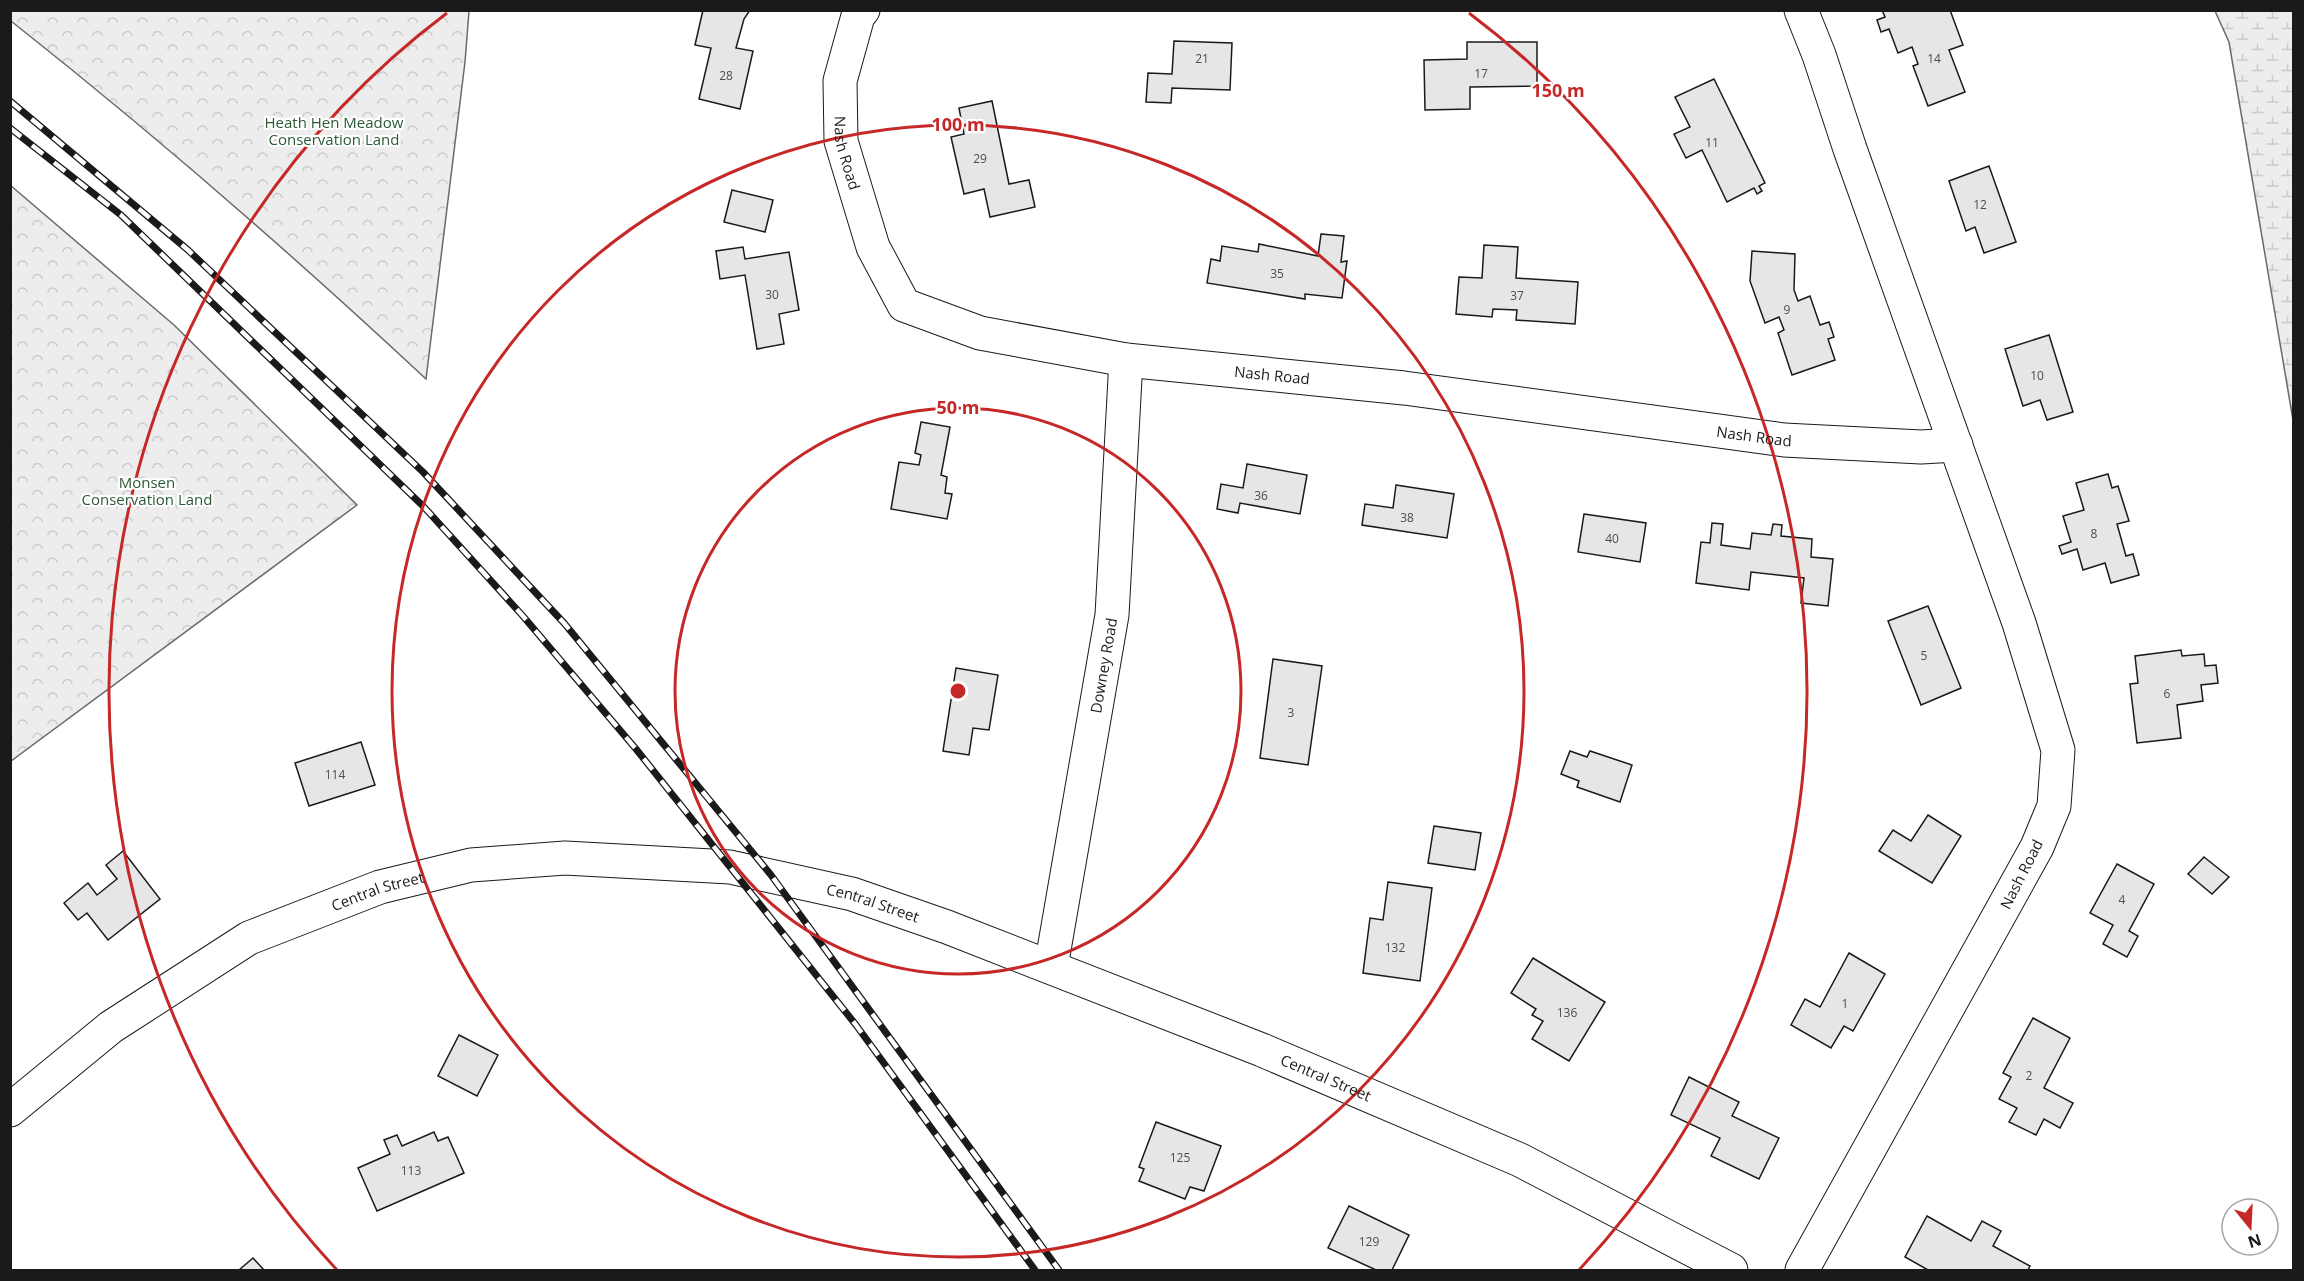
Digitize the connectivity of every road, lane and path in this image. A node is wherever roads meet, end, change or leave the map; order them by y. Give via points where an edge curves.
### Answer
1 (863, 10) edge
2 (1801, 10) edge
3 (1126, 360) junction
4 (1956, 445) junction
5 (1051, 967) junction
6 (10, 1110) edge
7 (1731, 1270) edge
8 (1802, 1270) edge

1 - 3 street, Nash Road via 840,81 841,141 873,247 904,305 980,333
2 - 4 street, Nash Road
3 - 4 street, Nash Road via 1404,388 1784,440 1921,447
3 - 5 street, Downey Road via 1112,615
4 - 8 street, Nash Road via 2019,623 2058,750 2054,806 2007,904
5 - 6 street, Central Street via 852,894 730,867 565,858 471,865 380,887 249,938 111,1027
5 - 7 street, Central Street via 1262,1050 1520,1160

